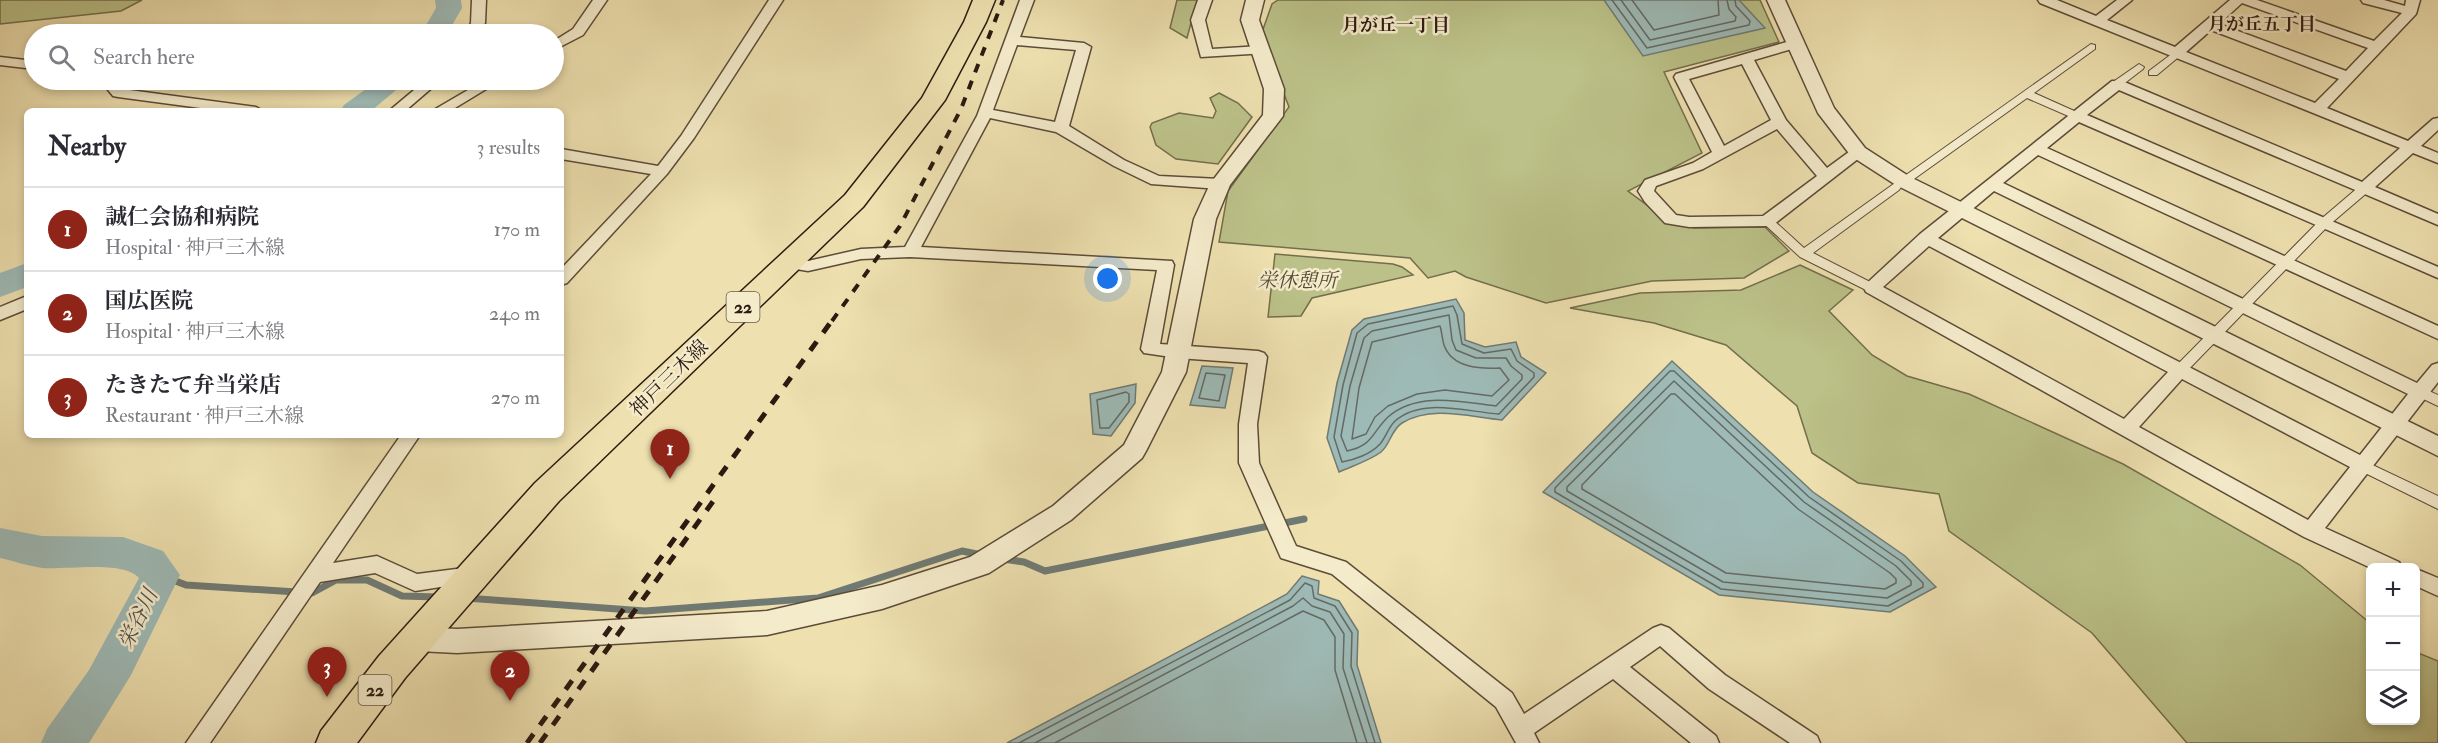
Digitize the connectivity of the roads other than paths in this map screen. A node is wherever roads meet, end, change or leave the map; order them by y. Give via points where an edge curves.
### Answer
1 (479, 0) edge
2 (600, 0) edge
3 (776, 0) edge
4 (984, 0) edge
5 (1027, 0) edge
6 (1205, 0) edge
7 (1255, 0) edge
8 (1776, 0) edge
9 (2045, 0) edge
10 (2125, 0) edge
11 (2238, 0) edge
12 (2245, 0) edge
13 (2368, 0) edge
14 (2412, 6) edge
15 (2097, 21) junction
16 (477, 24) edge
17 (2210, 25) junction
18 (564, 40) edge
19 (1013, 41) junction
20 (1797, 44) junction
21 (2091, 47) dead end
22 (2377, 47) junction
23 (1261, 50) junction
24 (2177, 53) junction
25 (1746, 58) junction
26 (0, 61) edge
27 (24, 64) edge
28 (2139, 67) dead end
29 (2153, 73) dead end
30 (2348, 77) junction
31 (2116, 84) junction
32 (115, 90) edge
33 (422, 90) edge
34 (476, 90) edge
35 (2026, 93) junction
36 (189, 102) junction
37 (180, 108) edge
38 (234, 108) edge
39 (400, 108) edge
40 (444, 108) edge
41 (2318, 108) junction
42 (985, 114) junction
43 (2077, 116) junction
44 (1779, 122) junction
45 (2438, 122) edge
46 (1061, 128) junction
47 (2411, 147) junction
48 (2036, 149) junction
49 (1858, 152) junction
50 (1721, 154) junction
51 (564, 155) edge
52 (2438, 158) edge
53 (662, 171) junction
54 (1826, 176) junction
55 (1910, 177) dead end
56 (1220, 184) junction
57 (1992, 184) junction
58 (1895, 186) dead end
59 (2365, 188) junction
60 (1960, 210) junction
61 (2438, 220) edge
62 (1767, 221) junction
63 (2324, 223) junction
64 (1926, 238) junction
65 (910, 252) junction
66 (1804, 254) junction
67 (790, 263) junction
68 (2284, 265) junction
69 (2438, 273) edge
70 (564, 276) edge
71 (1872, 288) junction
72 (24, 303) edge
73 (2242, 306) junction
74 (0, 314) edge
75 (2438, 333) edge
76 (2213, 336) junction
77 (1182, 352) junction
78 (2438, 369) edge
79 (2180, 370) junction
80 (2420, 392) junction
81 (2438, 401) edge
82 (2393, 425) junction
83 (2126, 429) junction
84 (409, 438) edge
85 (2438, 447) edge
86 (2362, 465) junction
87 (2438, 503) edge
88 (2312, 531) junction
89 (2383, 563) edge
90 (2420, 579) edge
91 (310, 580) junction
92 (2438, 587) edge
93 (460, 589) junction
94 (418, 639) junction
95 (1613, 666) junction
96 (1525, 736) edge
97 (197, 743) edge
98 (335, 743) edge
99 (1708, 743) edge
100 (1809, 743) edge

1 - 16 street
2 - 18 street via 578,32
3 - 53 street
4 - 67 main road, 神戸三木線 / 22 via 933,100 854,201
5 - 19 street
6 - 23 street via 1198,20 1206,54
7 - 23 street via 1250,20
8 - 20 street
9 - 15 street
10 - 15 street
11 - 17 street
12 - 22 street
13 - 14 street
14 - 22 street
15 - 24 street
17 - 24 street
17 - 30 street
19 - 42 street
19 - 46 street via 1084,46
20 - 25 street
20 - 49 street via 1825,109
21 - 35 street
22 - 30 street
23 - 56 street via 1274,89 1273,116
24 - 29 street
24 - 41 street
25 - 44 street
25 - 50 street via 1681,77
26 - 27 street
28 - 31 street
30 - 41 street
31 - 43 street
31 - 59 street
32 - 36 street
33 - 39 street
34 - 40 street
35 - 43 street
35 - 55 street
36 - 37 street
36 - 38 street
41 - 47 street
42 - 46 street
42 - 65 street
43 - 48 street
43 - 63 street
44 - 50 street
44 - 54 street
45 - 47 street
46 - 56 street via 1156,181
47 - 52 street
47 - 59 street
48 - 57 street
48 - 68 street
49 - 54 street
49 - 60 street
50 - 62 street via 1686,172 1650,183 1646,191 1651,200 1671,219
51 - 53 street
53 - 70 street
54 - 62 street
56 - 77 street via 1205,219
57 - 60 street
57 - 73 street
58 - 66 street
59 - 61 street
59 - 63 street
60 - 64 street
60 - 76 street
62 - 66 street
63 - 68 street
63 - 69 street
64 - 71 street
64 - 79 street
65 - 67 street via 861,254 808,266
65 - 77 street via 1166,265 1150,349
66 - 71 street
67 - 93 main road, 神戸三木線 / 22 via 547,492
68 - 73 street
68 - 75 street
71 - 83 street
72 - 74 street
73 - 76 street
73 - 80 street
76 - 79 street
76 - 82 street
77 - 94 street via 1133,451 1062,513 978,565 882,597 767,623 457,641
77 - 96 street via 1258,357 1248,424 1249,463 1288,552 1339,568 1504,699
78 - 80 street
79 - 83 street
79 - 86 street
80 - 81 street
80 - 82 street
82 - 85 street
82 - 86 street
83 - 88 street
84 - 91 street
86 - 87 street
86 - 88 street
88 - 89 street
90 - 92 street
91 - 93 street via 377,564 415,583
91 - 97 street
93 - 94 main road, 神戸三木線 / 22
94 - 98 main road, 神戸三木線 / 22
95 - 96 street
95 - 99 street
95 - 100 street via 1661,634 1717,682

